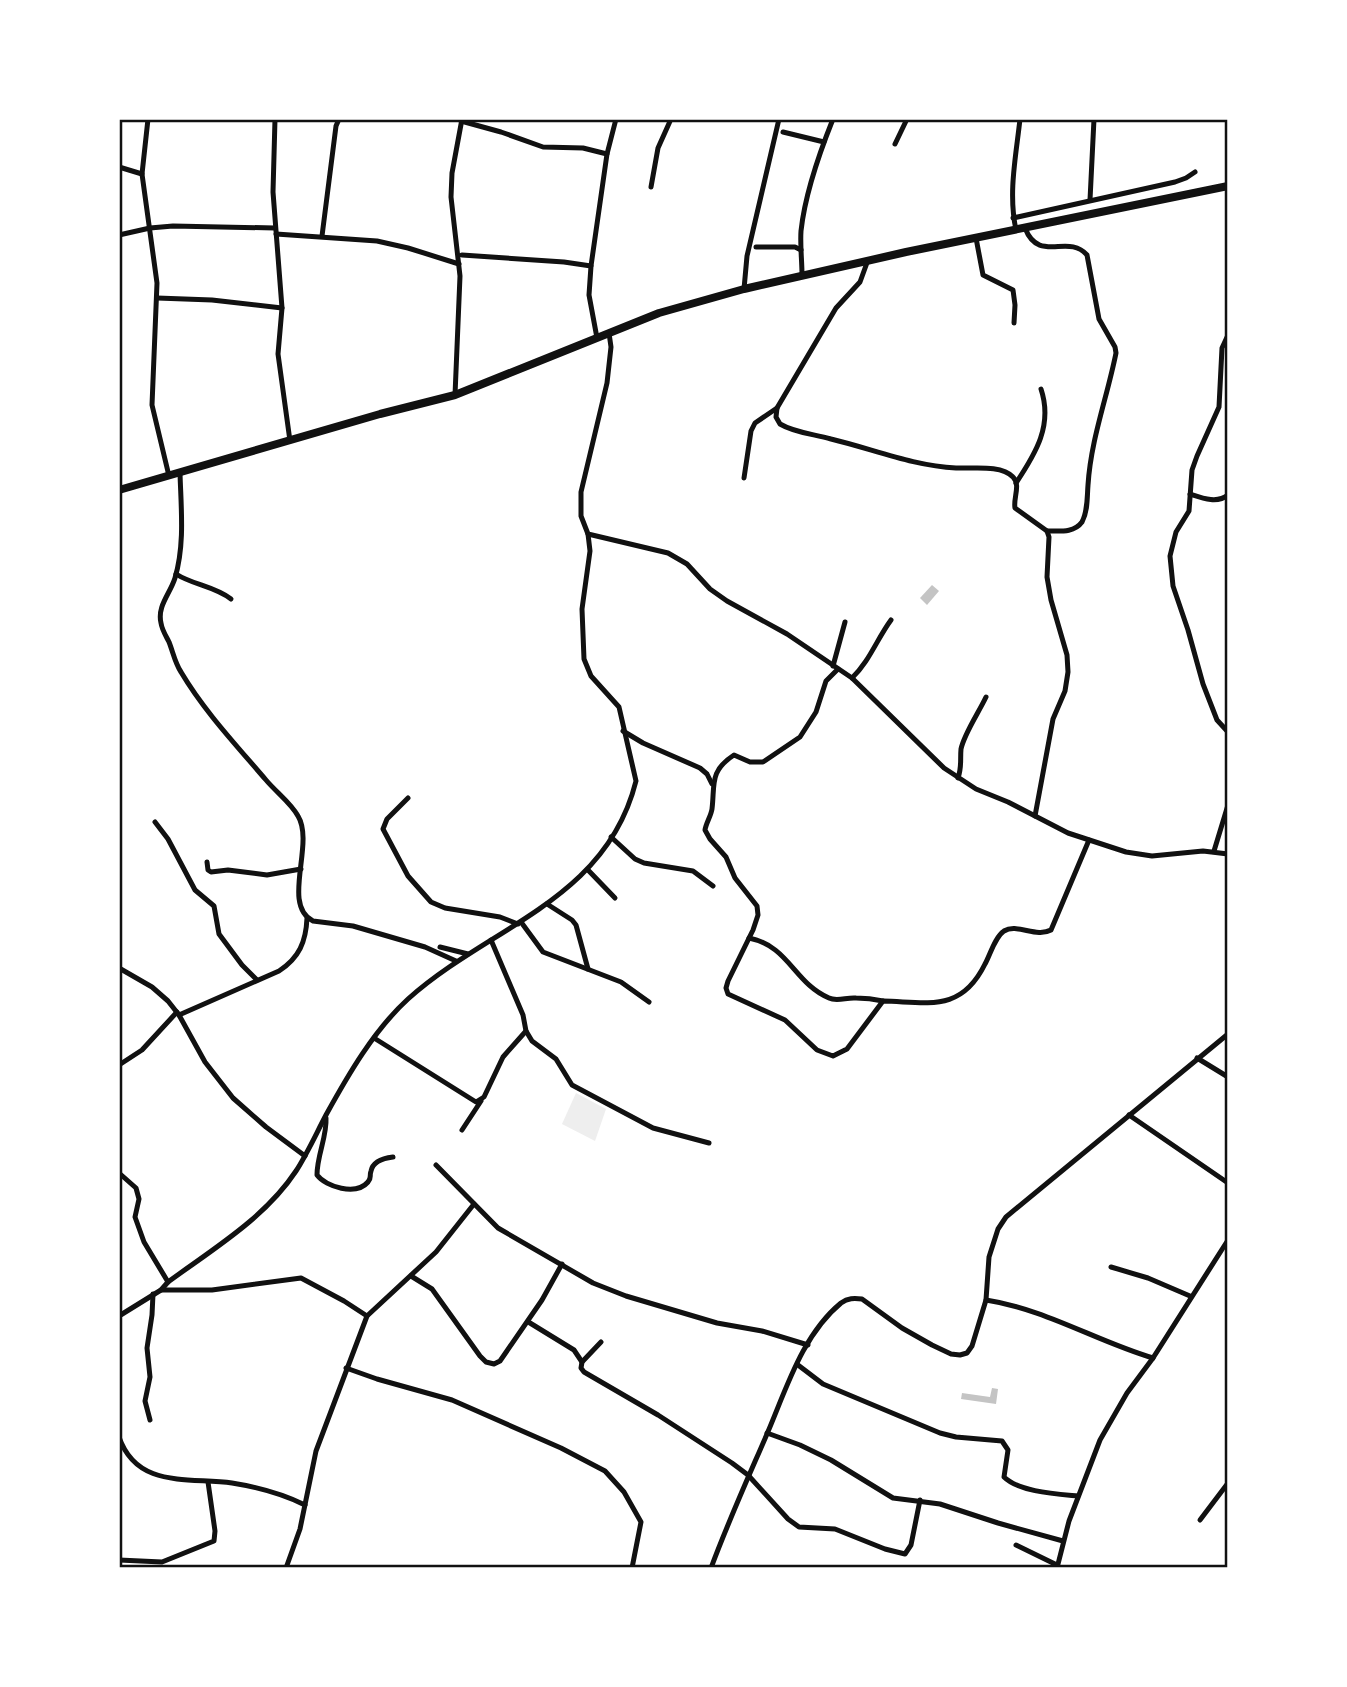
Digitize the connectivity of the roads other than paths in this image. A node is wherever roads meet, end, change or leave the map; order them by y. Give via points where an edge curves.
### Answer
1 (148, 119) edge
2 (275, 119) edge
3 (339, 119) edge
4 (616, 119) edge
5 (671, 119) edge
6 (779, 119) edge
7 (833, 119) edge
8 (907, 119) edge
9 (1020, 119) edge
10 (1094, 119) edge
11 (461, 120) edge
12 (783, 132) dead end
13 (824, 142) junction
14 (895, 144) dead end
15 (607, 153) junction
16 (119, 167) edge
17 (1195, 172) dead end
18 (142, 174) junction
19 (1228, 186) edge
20 (651, 187) dead end
21 (1090, 200) junction
22 (1013, 218) junction
23 (150, 228) junction
24 (1020, 229) junction
25 (276, 231) junction
26 (119, 236) edge
27 (323, 236) junction
28 (976, 238) junction
29 (756, 247) dead end
30 (801, 250) junction
31 (462, 256) dead end
32 (867, 260) junction
33 (459, 264) junction
34 (590, 267) junction
35 (802, 275) junction
36 (744, 289) junction
37 (157, 298) junction
38 (282, 308) junction
39 (1014, 323) dead end
40 (609, 333) junction
41 (1228, 335) edge
42 (597, 338) junction
43 (1041, 389) dead end
44 (455, 395) junction
45 (777, 408) junction
46 (290, 441) junction
47 (180, 473) junction
48 (169, 476) junction
49 (744, 478) dead end
50 (1017, 483) junction
51 (119, 490) edge
52 (1191, 494) junction
53 (1228, 495) edge
54 (1047, 531) junction
55 (588, 534) junction
56 (176, 574) junction
57 (231, 598) dead end
58 (891, 620) dead end
59 (845, 622) dead end
60 (836, 668) junction
61 (852, 678) junction
62 (986, 697) dead end
63 (623, 731) junction
64 (1228, 732) edge
65 (958, 778) junction
66 (712, 785) junction
67 (408, 798) dead end
68 (1228, 805) edge
69 (1035, 816) junction
70 (155, 822) dead end
71 (611, 837) junction
72 (1089, 841) junction
73 (1214, 851) junction
74 (1228, 855) edge
75 (207, 862) dead end
76 (301, 869) junction
77 (588, 870) junction
78 (713, 886) dead end
79 (615, 898) dead end
80 (547, 904) junction
81 (307, 918) junction
82 (520, 923) junction
83 (749, 938) junction
84 (491, 940) junction
85 (440, 947) dead end
86 (468, 954) junction
87 (456, 961) junction
88 (119, 968) edge
89 (587, 969) junction
90 (257, 980) junction
91 (883, 1001) junction
92 (649, 1002) dead end
93 (178, 1013) junction
94 (526, 1031) junction
95 (1228, 1034) edge
96 (374, 1038) junction
97 (1197, 1058) junction
98 (119, 1065) edge
99 (1228, 1077) edge
100 (481, 1101) junction
101 (326, 1115) junction
102 (1129, 1115) junction
103 (462, 1130) dead end
104 (709, 1143) dead end
105 (305, 1156) junction
106 (393, 1157) dead end
107 (436, 1165) dead end
108 (119, 1173) edge
109 (1228, 1183) edge
110 (474, 1204) junction
111 (1228, 1240) edge
112 (562, 1264) junction
113 (1111, 1267) dead end
114 (411, 1276) junction
115 (168, 1282) junction
116 (161, 1290) junction
117 (153, 1294) junction
118 (1190, 1296) junction
119 (986, 1300) junction
120 (119, 1316) edge
121 (367, 1316) junction
122 (530, 1323) dead end
123 (601, 1342) dead end
124 (808, 1345) junction
125 (1153, 1358) junction
126 (583, 1362) junction
127 (798, 1364) junction
128 (346, 1368) junction
129 (149, 1419) dead end
130 (767, 1433) junction
131 (119, 1437) edge
132 (748, 1475) junction
133 (208, 1482) junction
134 (1228, 1483) edge
135 (1078, 1496) junction
136 (920, 1500) junction
137 (305, 1505) junction
138 (1200, 1520) dead end
139 (1063, 1541) junction
140 (1016, 1545) dead end
141 (119, 1559) edge
142 (1057, 1566) edge
143 (286, 1568) edge
144 (632, 1568) edge
145 (711, 1568) edge

1 - 18 street
2 - 25 street
3 - 27 street
4 - 15 street
5 - 20 street via 658,148
6 - 36 street via 747,256
7 - 13 street
8 - 14 street
9 - 22 street
10 - 21 street
11 - 15 street via 543,147
11 - 33 street via 452,185
12 - 13 street
13 - 30 street via 808,197
15 - 34 street
16 - 18 street
17 - 21 street via 1175,182
18 - 23 street
19 - 24 highway
21 - 22 street
22 - 24 street
23 - 25 street
23 - 26 street
23 - 37 street
24 - 28 highway
24 - 54 street via 1039,246 1076,247 1087,255 1099,319 1116,354 1100,408 1086,514 1072,530
25 - 27 street
25 - 38 street
27 - 33 street via 384,242
28 - 32 highway
28 - 39 street via 983,275 1013,290
29 - 30 street
30 - 35 street
31 - 34 street
32 - 35 highway
32 - 45 street via 860,282 836,308
33 - 44 street
34 - 42 street via 590,303
35 - 36 highway
36 - 40 highway via 659,313
37 - 38 street
37 - 48 street via 152,405
38 - 46 street via 278,354
40 - 42 highway
40 - 55 street via 607,383 581,492 581,516
41 - 52 street via 1222,348 1219,407 1192,470
42 - 44 highway
43 - 50 street via 1046,419 1042,439
44 - 46 highway
45 - 49 street via 751,431
45 - 50 street via 779,424 800,432 927,466 1002,471
46 - 47 highway
47 - 48 highway
47 - 56 street via 182,536
48 - 51 highway
50 - 54 street via 1015,508
52 - 53 street via 1210,500
52 - 64 street via 1189,511 1172,544 1170,573 1203,684 1217,720
54 - 69 street via 1047,577 1068,673 1053,719
55 - 60 street via 668,553 727,601
55 - 63 street via 582,609 584,659 591,676 619,706
56 - 57 street
56 - 76 street via 159,615 179,669 215,721 299,817
58 - 61 street
59 - 60 street
60 - 61 street
60 - 66 street via 800,737 763,762 734,755 719,769
61 - 65 street
62 - 65 street via 961,750
63 - 66 street via 700,768
63 - 71 street via 636,781
65 - 69 street
66 - 83 street via 712,810 705,830 757,906
67 - 82 street via 383,829 418,889 437,906
68 - 73 street
69 - 72 street
70 - 90 street via 195,890 214,906 219,934
71 - 77 street
71 - 78 street via 635,859 694,872
72 - 73 street via 1152,856
72 - 91 street via 1051,930 1005,930 978,979 954,998 930,1004
73 - 74 street
75 - 76 street via 214,873 228,870 267,875
76 - 81 street via 298,890
77 - 79 street
77 - 80 street
80 - 82 street
80 - 89 street via 576,925
81 - 87 street via 354,926
81 - 90 street via 295,958
82 - 84 street
82 - 89 street via 543,952
83 - 91 street via 771,945 803,981 832,999
83 - 91 street via 728,981 728,994 785,1020 817,1050 833,1056 847,1049
84 - 86 street
84 - 94 street
85 - 86 street
86 - 87 street
87 - 96 street via 408,999
88 - 93 street via 152,987
89 - 92 street via 629,986
90 - 93 street
93 - 98 street via 142,1050
93 - 105 street via 205,1062 233,1098
94 - 100 street via 503,1058
94 - 104 street via 556,1059 579,1090 653,1128
95 - 97 street
96 - 100 street via 473,1101
96 - 101 street
97 - 99 street
97 - 102 street
100 - 103 street
101 - 105 street
101 - 106 street via 317,1167 317,1175 326,1184 363,1185 374,1165
102 - 109 street
102 - 119 street via 1006,1217 989,1257
105 - 115 street via 267,1206
107 - 110 street
108 - 115 street via 136,1188 135,1217
110 - 112 street via 498,1228
110 - 114 street
111 - 118 street
112 - 114 street via 542,1300 494,1364 480,1356 432,1289
112 - 124 street via 626,1296
113 - 118 street
114 - 121 street
115 - 116 street
116 - 117 street
116 - 121 street via 212,1290 301,1278
117 - 120 street
117 - 129 street via 145,1401
118 - 125 street
119 - 124 street via 972,1346 960,1355 932,1345 871,1304 854,1298 842,1303
119 - 125 street via 1038,1312
121 - 128 street
122 - 126 street via 574,1350
123 - 126 street
124 - 127 street
125 - 135 street via 1111,1419
126 - 132 street via 584,1372
127 - 130 street
127 - 135 street via 823,1384 940,1433 1002,1441 1008,1450 1004,1476 1008,1481 1029,1490
128 - 137 street via 316,1451
128 - 144 street via 452,1400 605,1471 624,1492 640,1522
130 - 132 street
130 - 136 street via 831,1460 893,1498
131 - 133 street via 127,1453 158,1477
132 - 136 street via 799,1527 835,1529 901,1554 911,1545
132 - 145 street
133 - 137 street via 254,1487
133 - 141 street via 214,1541 162,1562
134 - 138 street
135 - 139 street
136 - 139 street
137 - 143 street
139 - 142 street
140 - 142 street

